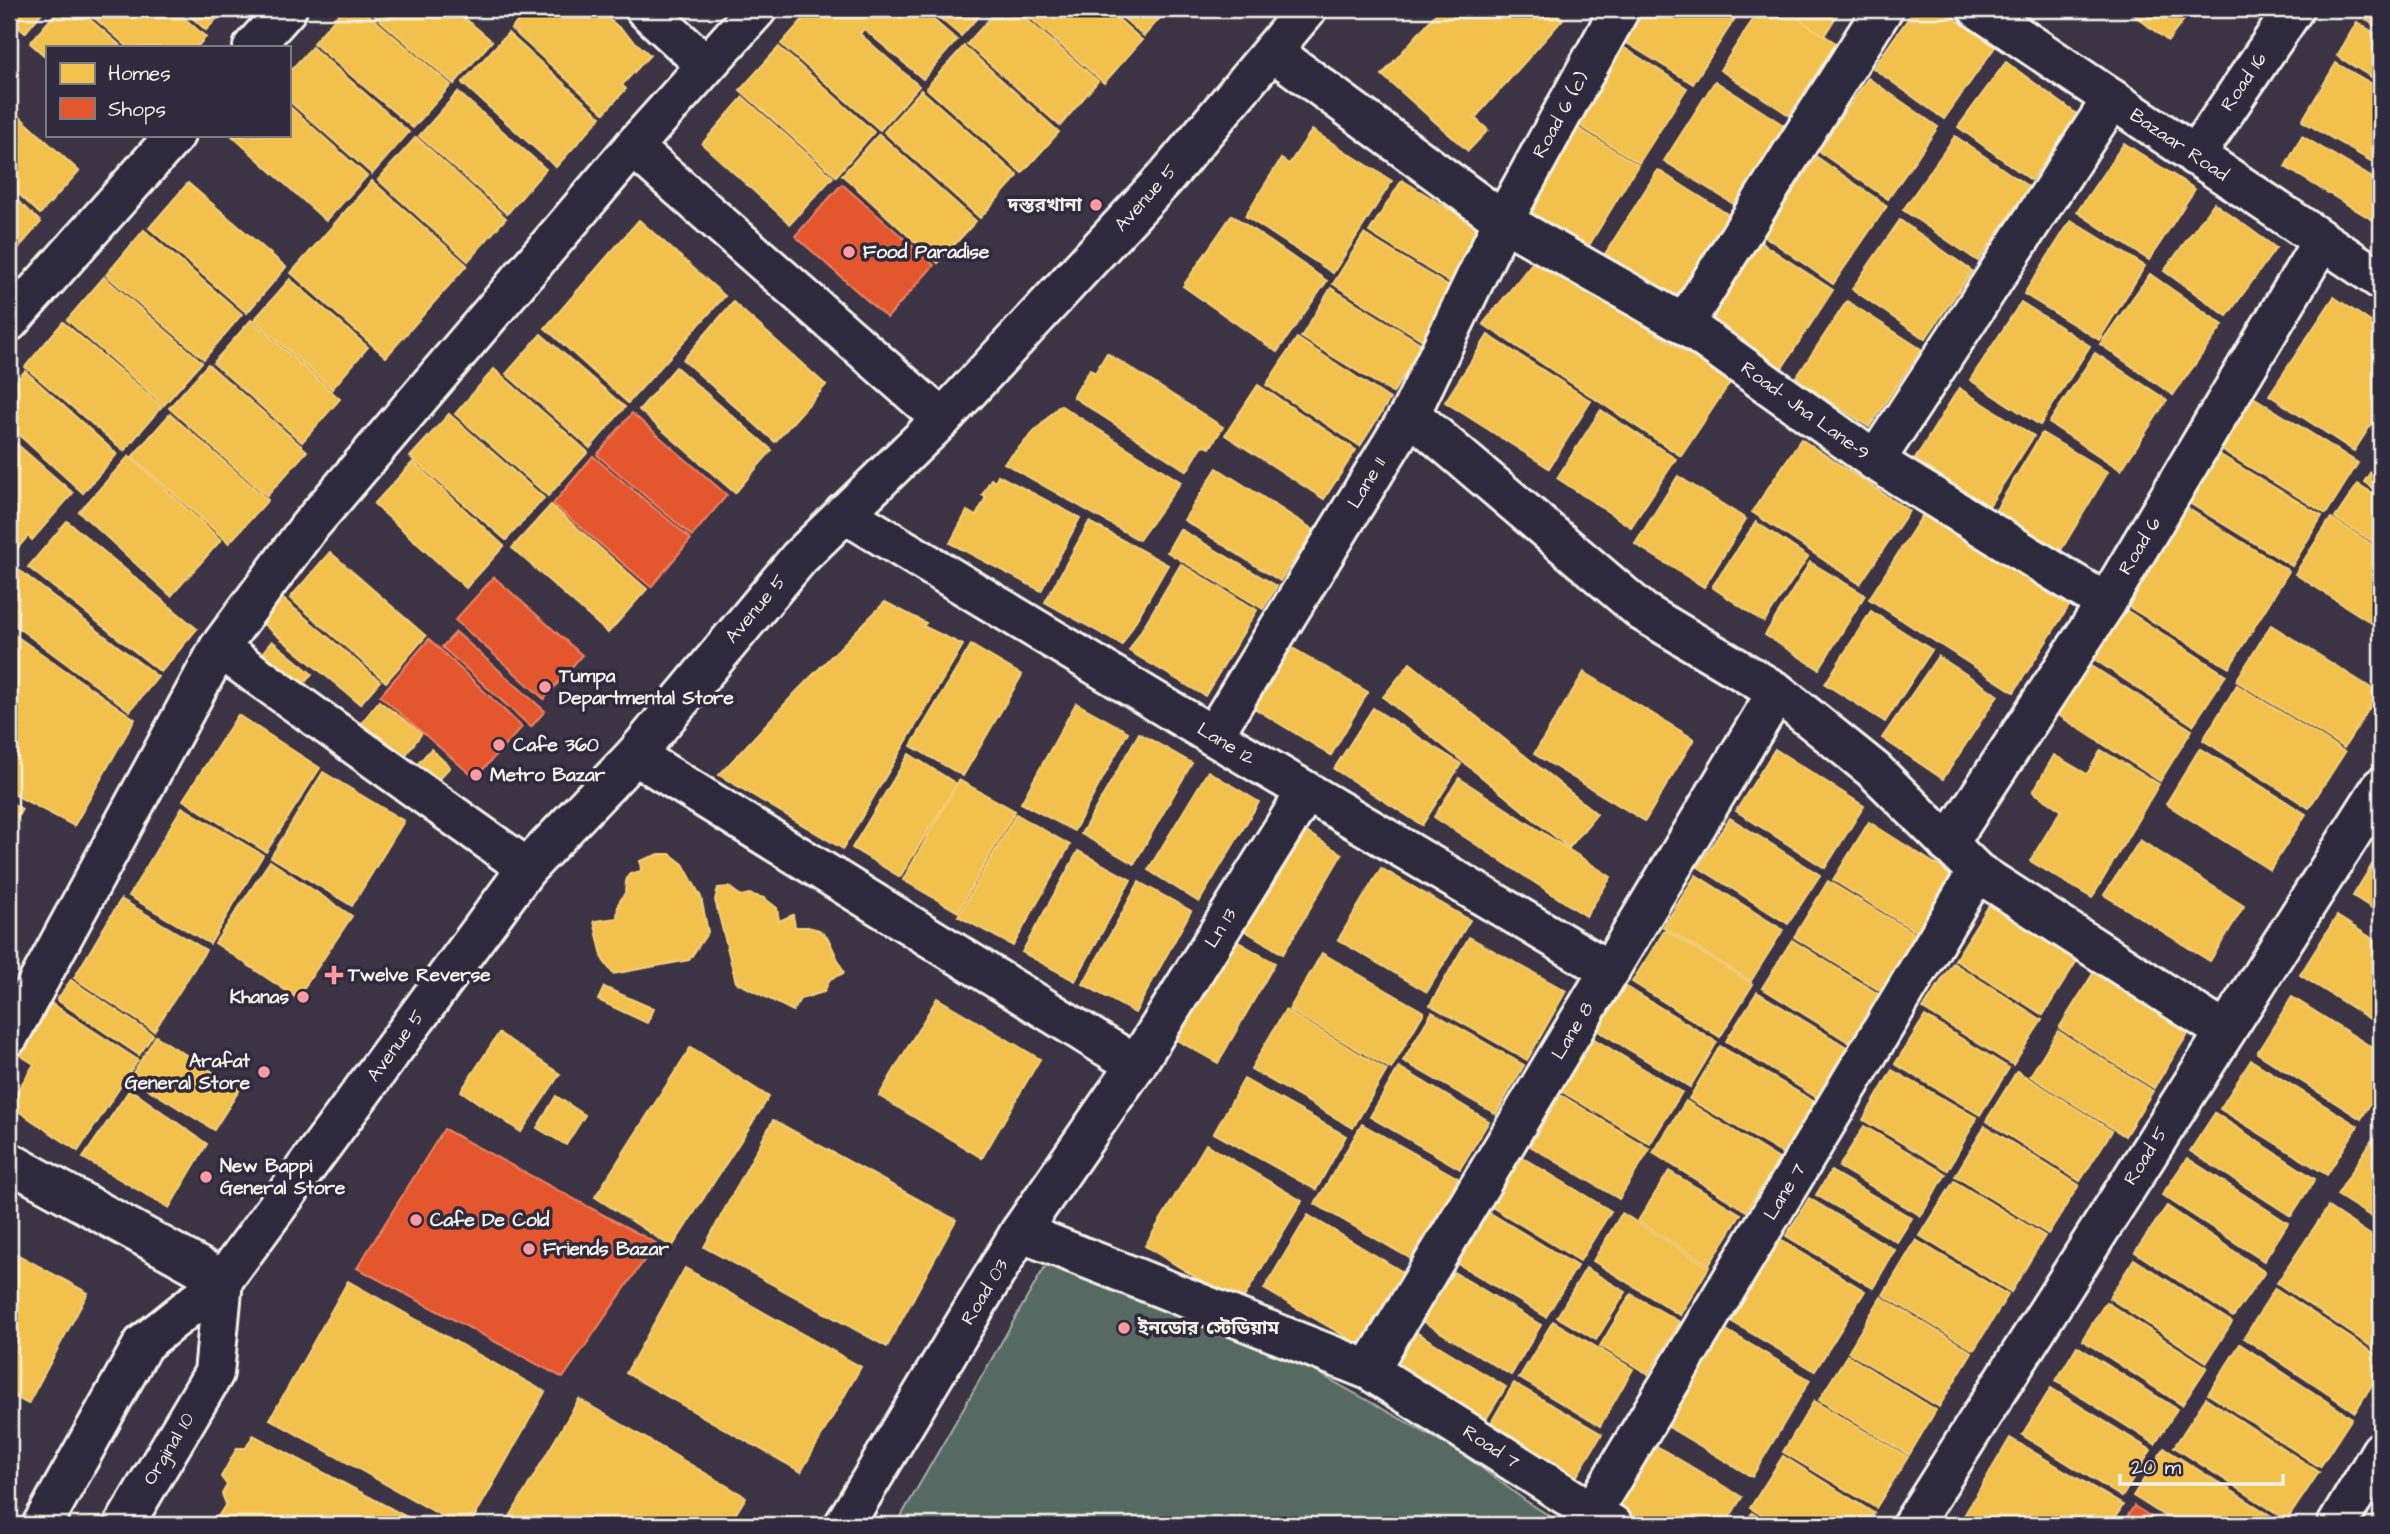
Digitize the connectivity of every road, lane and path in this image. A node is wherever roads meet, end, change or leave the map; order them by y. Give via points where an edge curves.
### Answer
1 (287, 9) edge
2 (645, 9) edge
3 (757, 9) edge
4 (1307, 9) edge
5 (1620, 9) edge
6 (1884, 9) edge
7 (1978, 9) edge
8 (2294, 9) edge
9 (254, 46) edge
10 (1272, 51) junction
11 (706, 65) junction
12 (2112, 99) junction
13 (174, 136) edge
14 (632, 147) junction
15 (2195, 156) junction
16 (1503, 221) junction
17 (2322, 241) junction
18 (2381, 280) edge
19 (9, 322) edge
20 (1684, 324) junction
21 (1410, 414) junction
22 (942, 419) junction
23 (1875, 461) junction
24 (844, 513) junction
25 (2106, 603) junction
26 (219, 648) junction
27 (1777, 692) junction
28 (1213, 736) junction
29 (635, 755) junction
30 (2381, 787) edge
31 (1306, 792) junction
32 (1948, 844) junction
33 (527, 869) junction
34 (1977, 872) junction
35 (1609, 971) junction
36 (2225, 1032) junction
37 (9, 1036) edge
38 (1136, 1065) junction
39 (9, 1162) edge
40 (1020, 1232) junction
41 (223, 1280) junction
42 (1370, 1370) junction
43 (2381, 1451) edge
44 (1603, 1519) edge
45 (1921, 1523) edge
46 (43, 1525) edge
47 (124, 1525) edge
48 (844, 1525) edge
49 (2337, 1525) edge

1 - 9 street
2 - 11 street
3 - 11 street
4 - 10 street, Avenue 5
5 - 16 street, Road 6 (c)
6 - 20 street
7 - 12 street, Bazaar Road
8 - 15 street, Road 16
10 - 16 street, Road- Jha Lane-9
10 - 22 street, Avenue 5 via 1167,176
11 - 14 street
12 - 15 street, Bazaar Road
12 - 23 street
13 - 19 street
14 - 22 street
14 - 26 street via 309,528
15 - 17 street, Bazaar Road
16 - 20 street, Road- Jha Lane-9
16 - 21 street, Lane 11
17 - 18 street, Bazaar Road
17 - 25 street, Road 6
20 - 23 street, Road- Jha Lane-9
21 - 27 street via 1643,612
21 - 28 street, Lane 11
22 - 24 street, Avenue 5
23 - 25 street, Road- Jha Lane-9
24 - 28 street, Lane 12
24 - 29 street, Avenue 5 via 799,558
25 - 32 street, Road 6
26 - 33 street
26 - 37 street
27 - 32 street via 1875,771
27 - 35 street, Lane 8
28 - 31 street, Lane 12
29 - 33 street, Avenue 5
29 - 38 street
30 - 36 street, Road 5
31 - 35 street, Lane 12
31 - 38 street, Ln 13
32 - 34 street
33 - 41 street, Avenue 5
34 - 36 street
34 - 44 street, Lane 7
35 - 42 street, Lane 8
36 - 45 street, Road 5
38 - 40 street, Road 03
39 - 41 street
40 - 42 street, Road 7
40 - 48 street, Road 03
41 - 46 street, Avenue 5 via 143,1343
41 - 47 street, Orginal 10 via 214,1373
42 - 44 street, Road 7
43 - 49 street

